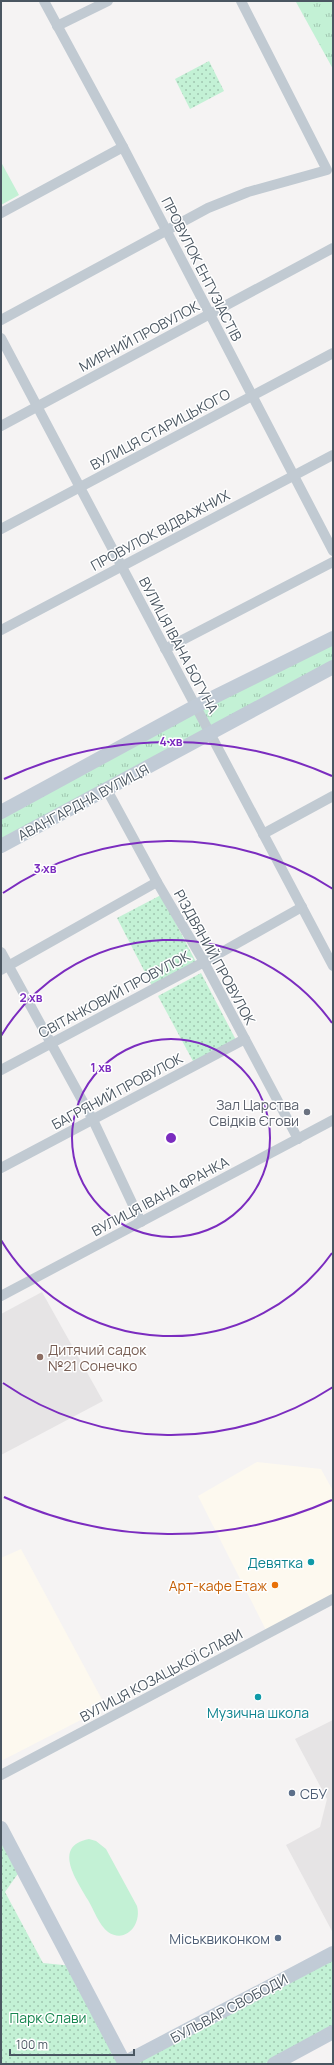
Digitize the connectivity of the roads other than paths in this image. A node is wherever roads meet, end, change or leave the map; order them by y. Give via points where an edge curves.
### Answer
1 (44, 1) edge
2 (108, 1) edge
3 (241, 1) edge
4 (57, 26) junction
5 (123, 147) junction
6 (1, 213) edge
7 (167, 231) junction
8 (333, 248) edge
9 (210, 314) junction
10 (1, 320) edge
11 (1, 338) edge
12 (333, 353) edge
13 (252, 396) junction
14 (37, 407) junction
15 (1, 426) edge
16 (333, 455) edge
17 (294, 476) junction
18 (80, 487) junction
19 (1, 529) edge
20 (333, 550) edge
21 (333, 562) edge
22 (122, 566) junction
23 (1, 630) edge
24 (333, 638) edge
25 (165, 649) junction
26 (333, 667) edge
27 (196, 706) junction
28 (210, 734) junction
29 (107, 790) junction
30 (333, 796) edge
31 (1, 812) edge
32 (263, 834) junction
33 (1, 846) edge
34 (157, 882) junction
35 (302, 907) junction
36 (1, 952) edge
37 (204, 962) junction
38 (333, 966) edge
39 (5, 968) edge
40 (245, 1039) junction
41 (51, 1044) junction
42 (1, 1070) edge
43 (92, 1120) junction
44 (333, 1120) edge
45 (298, 1139) junction
46 (1, 1168) edge
47 (141, 1222) junction
48 (1, 1296) edge
49 (333, 1599) edge
50 (1, 1775) edge
51 (1, 1828) edge
52 (333, 1953) edge
53 (333, 2032) edge
54 (124, 2063) edge
55 (274, 2064) edge

1 - 4 street, ПРОВУЛОК ЕНТУЗІАСТІВ
2 - 4 street
3 - 7 street via 327,170 248,192 208,208
4 - 5 street, ПРОВУЛОК ЕНТУЗІАСТІВ
5 - 6 street
5 - 7 street, ПРОВУЛОК ЕНТУЗІАСТІВ
7 - 9 street, ПРОВУЛОК ЕНТУЗІАСТІВ
7 - 10 street
8 - 9 street, МИРНИЙ ПРОВУЛОК
9 - 13 street, ПРОВУЛОК ЕНТУЗІАСТІВ
9 - 14 street, МИРНИЙ ПРОВУЛОК
11 - 14 street, ВУЛИЦЯ ІВАНА БОГУНА
12 - 13 street, ВУЛИЦЯ СТАРИЦЬКОГО
13 - 17 street, ПРОВУЛОК ЕНТУЗІАСТІВ
13 - 18 street, ВУЛИЦЯ СТАРИЦЬКОГО
14 - 15 street, МИРНИЙ ПРОВУЛОК
14 - 18 street, ВУЛИЦЯ ІВАНА БОГУНА
16 - 17 street, ПРОВУЛОК ВІДВАЖНИХ
17 - 20 street, ПРОВУЛОК ЕНТУЗІАСТІВ
17 - 22 street, ПРОВУЛОК ВІДВАЖНИХ
18 - 19 street, ВУЛИЦЯ СТАРИЦЬКОГО
18 - 22 street, ВУЛИЦЯ ІВАНА БОГУНА
21 - 25 street
22 - 23 street, ПРОВУЛОК ВІДВАЖНИХ
22 - 25 street, ВУЛИЦЯ ІВАНА БОГУНА
24 - 27 street
25 - 27 street, ВУЛИЦЯ ІВАНА БОГУНА
26 - 28 street, АВАНГАРДНА ВУЛИЦЯ
27 - 28 street, ВУЛИЦЯ ІВАНА БОГУНА
27 - 31 street
28 - 29 street, АВАНГАРДНА ВУЛИЦЯ
28 - 32 street, ВУЛИЦЯ ІВАНА БОГУНА
29 - 33 street, АВАНГАРДНА ВУЛИЦЯ
29 - 34 street, РІЗДВЯНИЙ ПРОВУЛОК
30 - 32 street
32 - 35 street, ВУЛИЦЯ ІВАНА БОГУНА
34 - 37 street, РІЗДВЯНИЙ ПРОВУЛОК
34 - 39 street
35 - 37 street, СВІТАНКОВИЙ ПРОВУЛОК
35 - 38 street, ВУЛИЦЯ ІВАНА БОГУНА
36 - 39 street
37 - 40 street, РІЗДВЯНИЙ ПРОВУЛОК
37 - 41 street, СВІТАНКОВИЙ ПРОВУЛОК
39 - 41 street
40 - 43 street, БАГРЯНИЙ ПРОВУЛОК
40 - 45 street, РІЗДВЯНИЙ ПРОВУЛОК
41 - 42 street, СВІТАНКОВИЙ ПРОВУЛОК
41 - 43 street
43 - 46 street, БАГРЯНИЙ ПРОВУЛОК
43 - 47 street
44 - 45 street, ВУЛИЦЯ ІВАНА ФРАНКА
45 - 47 street, ВУЛИЦЯ ІВАНА ФРАНКА
47 - 48 street, ВУЛИЦЯ ІВАНА ФРАНКА
49 - 50 street, ВУЛИЦЯ КОЗАЦЬКОЇ СЛАВИ
51 - 54 street
52 - 54 street, БУЛЬВАР СВОБОДИ
53 - 55 street

